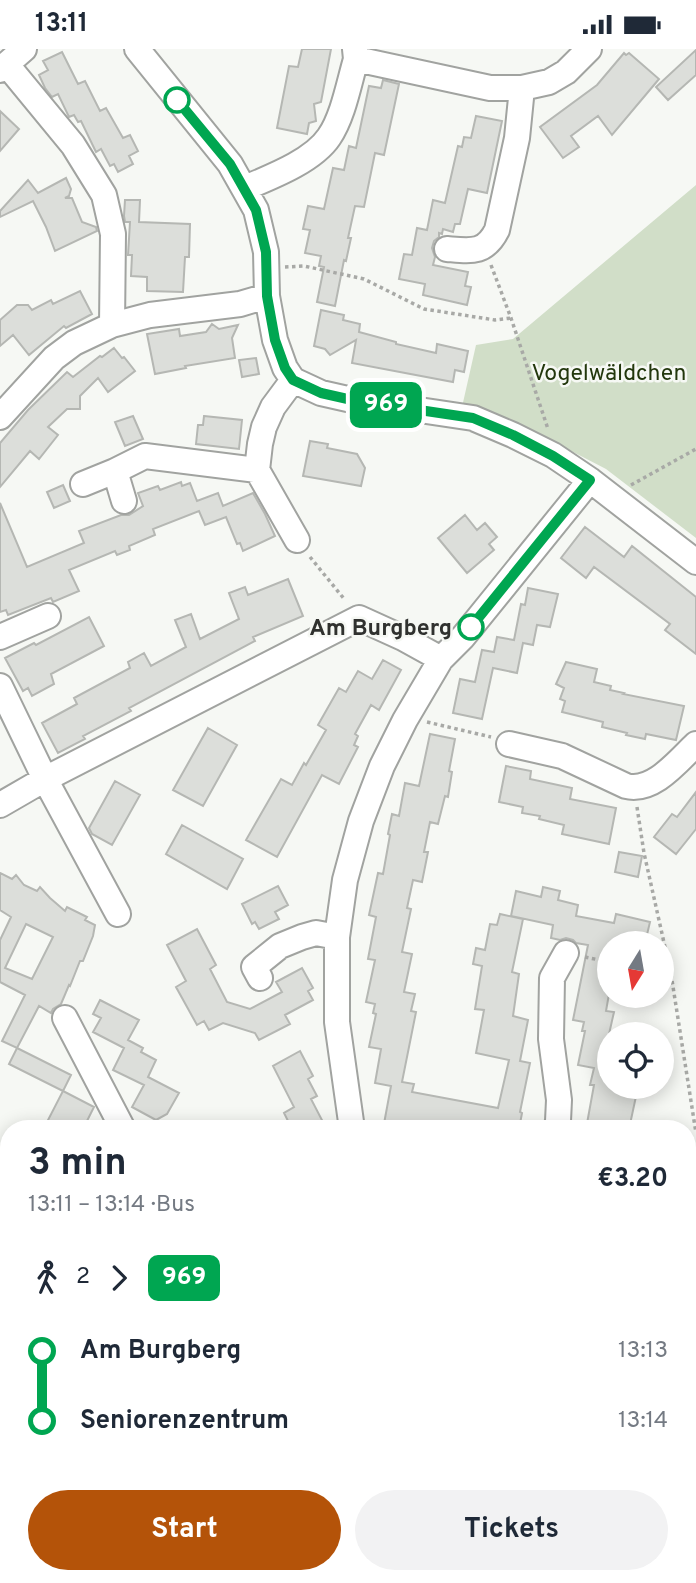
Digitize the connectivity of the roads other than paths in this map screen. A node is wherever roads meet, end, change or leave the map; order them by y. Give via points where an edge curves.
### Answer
1 (137, 49) edge
2 (589, 49) edge
3 (355, 54) edge
4 (10, 61) edge
5 (522, 88) junction
6 (245, 188) junction
7 (447, 249) dead end
8 (267, 296) junction
9 (112, 325) junction
10 (293, 380) junction
11 (0, 417) edge
12 (257, 470) junction
13 (116, 471) junction
14 (590, 480) junction
15 (83, 484) dead end
16 (124, 501) dead end
17 (297, 540) road end
18 (696, 562) edge
19 (48, 616) dead end
20 (0, 637) edge
21 (441, 659) junction
22 (0, 686) edge
23 (509, 744) road end
24 (696, 744) edge
25 (45, 779) junction
26 (0, 805) edge
27 (118, 914) dead end
28 (337, 937) junction
29 (565, 953) dead end
30 (260, 978) dead end
31 (65, 1018) dead end
32 (118, 1120) edge
33 (351, 1120) edge
34 (558, 1120) edge

1 - 6 street
2 - 5 street via 549,82
3 - 5 street via 490,87
3 - 6 street via 329,138 307,159
4 - 9 street via 104,195 113,234
5 - 7 street via 517,138 497,230 485,247
6 - 8 street via 256,210 266,252
8 - 9 street
8 - 10 street via 275,340
9 - 11 street via 54,358
10 - 12 street via 264,427
10 - 14 street via 352,400 473,418 553,456
12 - 13 street via 145,456
12 - 17 street
13 - 15 street
13 - 16 street
14 - 18 street
14 - 21 street
19 - 20 street
21 - 25 street via 359,618
21 - 28 street via 405,720 360,821
22 - 25 street
23 - 24 street via 562,756 634,788 656,781
25 - 26 street
25 - 27 street
28 - 30 street via 316,933 279,946 254,967
28 - 33 street via 337,1022
29 - 34 street via 552,978 551,1039
31 - 32 street

